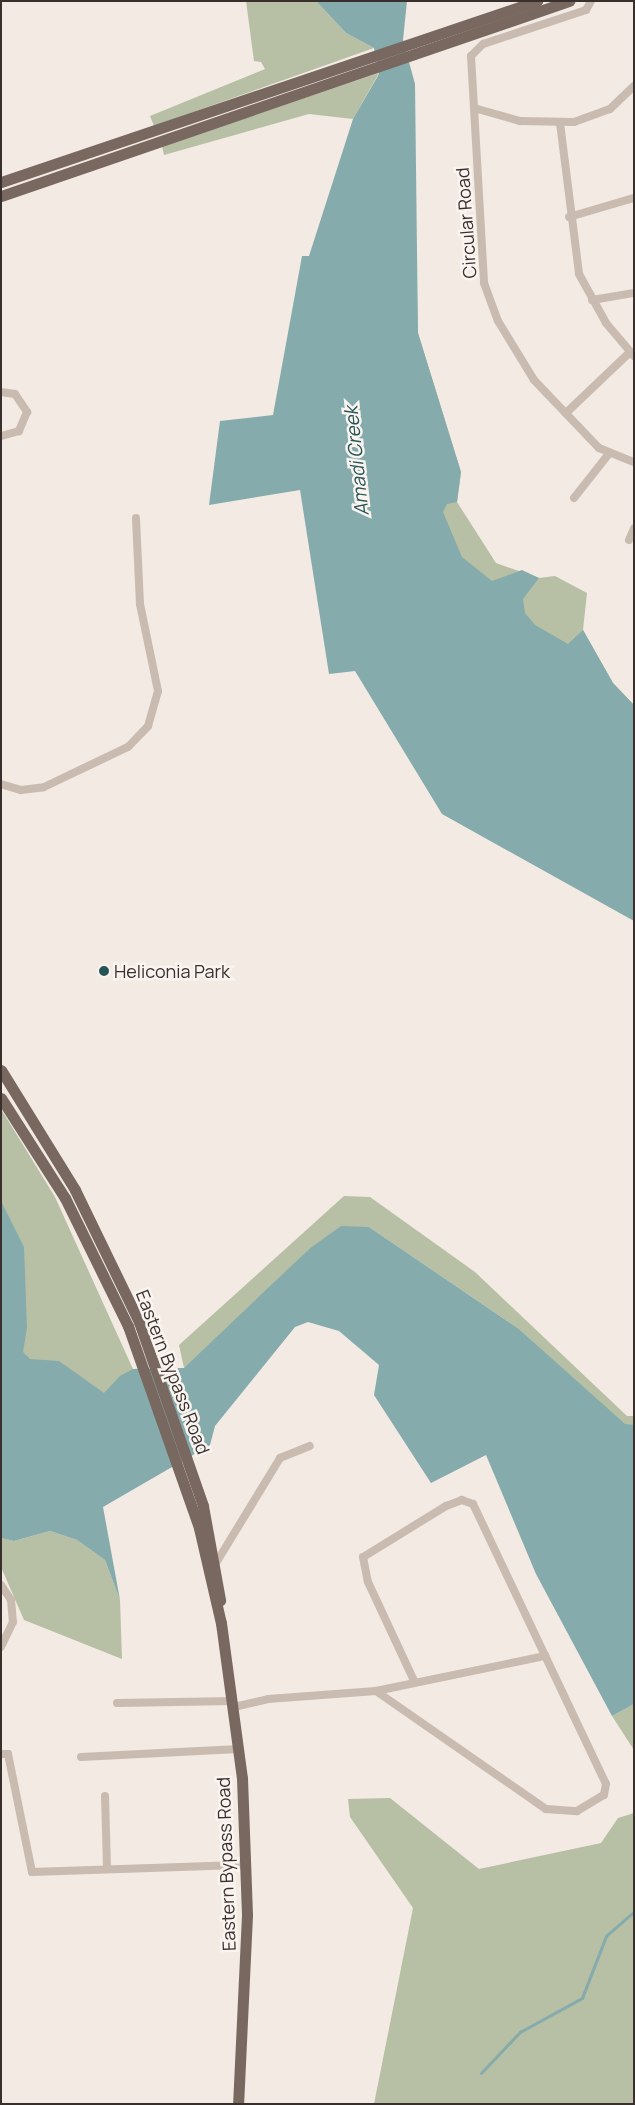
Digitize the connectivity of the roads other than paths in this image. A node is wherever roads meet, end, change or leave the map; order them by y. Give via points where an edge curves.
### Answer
1 (537, 1) edge
2 (569, 1) edge
3 (591, 1) edge
4 (427, 46) junction
5 (367, 65) junction
6 (634, 86) edge
7 (474, 108) junction
8 (560, 123) junction
9 (1, 182) edge
10 (1, 196) edge
11 (634, 198) edge
12 (569, 217) junction
13 (634, 293) edge
14 (592, 300) junction
15 (631, 355) edge
16 (1, 392) edge
17 (566, 413) junction
18 (1, 436) edge
19 (608, 455) junction
20 (634, 462) edge
21 (574, 498) dead end
22 (136, 518) dead end
23 (634, 528) edge
24 (629, 540) dead end
25 (1, 784) edge
26 (1, 1070) edge
27 (1, 1098) edge
28 (133, 1324) junction
29 (310, 1446) dead end
30 (198, 1507) junction
31 (216, 1563) junction
32 (1, 1585) edge
33 (221, 1624) junction
34 (1, 1647) edge
35 (545, 1656) junction
36 (415, 1683) junction
37 (376, 1691) junction
38 (117, 1703) dead end
39 (233, 1704) junction
40 (239, 1749) junction
41 (1, 1754) edge
42 (81, 1757) dead end
43 (105, 1796) dead end
44 (246, 1865) junction
45 (107, 1869) junction
46 (238, 2104) edge

1 - 4 main road
2 - 4 main road
3 - 7 street, Circular Road via 586,10 474,49
4 - 5 main road
5 - 9 main road
5 - 10 main road
6 - 8 street via 610,109
7 - 8 street via 520,121
7 - 17 street, Circular Road via 484,283 498,321 534,380
8 - 12 street
11 - 12 street
12 - 14 street via 579,274
13 - 14 street
14 - 15 street
15 - 17 street
16 - 18 street via 16,394 27,412 19,431
17 - 19 street, Circular Road
19 - 20 street, Circular Road
19 - 21 street
22 - 25 street via 140,604 158,690 148,726 128,747 44,786 20,790
23 - 24 street
26 - 28 main road, Eastern Bypass Road via 75,1190
27 - 28 main road, Eastern Bypass Road via 64,1198
28 - 30 main road, Eastern Bypass Road
29 - 31 street via 280,1458
30 - 31 main road, Eastern Bypass Road
30 - 33 main road, Eastern Bypass Road
31 - 33 main road, Eastern Bypass Road
32 - 34 street via 11,1600 13,1622
33 - 39 main road, Eastern Bypass Road
35 - 36 street
35 - 36 street via 473,1504 462,1500 363,1557 368,1582
35 - 37 street via 606,1784 595,1803 577,1811 546,1809
36 - 37 street
37 - 39 street
38 - 39 street
39 - 40 main road, Eastern Bypass Road
40 - 42 street
40 - 44 main road, Eastern Bypass Road
41 - 45 street via 8,1754 32,1872
43 - 45 street
44 - 45 street
44 - 46 main road, Eastern Bypass Road

